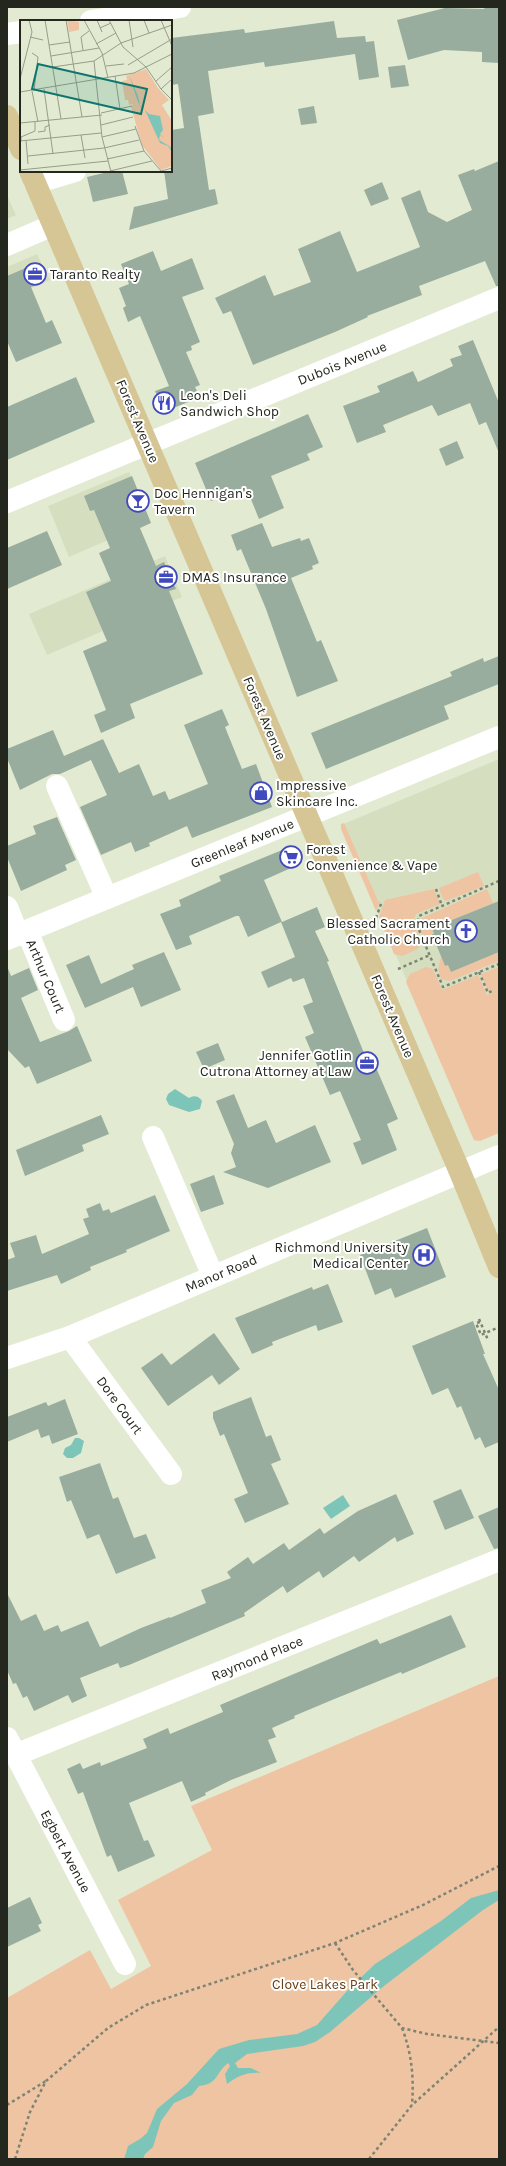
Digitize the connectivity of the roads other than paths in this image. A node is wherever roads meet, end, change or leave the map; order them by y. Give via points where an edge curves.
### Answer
1 (180, 7) edge
2 (97, 20) edge
3 (20, 32) edge
4 (7, 34) edge
5 (7, 116) edge
6 (20, 147) edge
7 (68, 172) edge
8 (33, 177) edge
9 (53, 225) junction
10 (7, 245) edge
11 (499, 298) edge
12 (148, 444) junction
13 (7, 502) edge
14 (499, 737) edge
15 (57, 786) dead end
16 (307, 816) junction
17 (107, 898) junction
18 (7, 907) edge
19 (18, 935) edge
20 (64, 1020) dead end
21 (153, 1137) dead end
22 (499, 1156) edge
23 (460, 1172) junction
24 (499, 1266) edge
25 (213, 1276) junction
26 (70, 1337) junction
27 (7, 1358) edge
28 (171, 1474) dead end
29 (499, 1560) edge
30 (11, 1747) edge
31 (125, 1964) dead end

1 - 2 street
3 - 4 street
5 - 6 main road
7 - 8 street
8 - 9 main road, Forest Avenue
9 - 10 street
9 - 12 main road, Forest Avenue
11 - 12 street, Dubois Avenue
12 - 13 street, Dubois Avenue
12 - 16 main road, Forest Avenue
14 - 16 street, Greenleaf Avenue
15 - 17 street
16 - 17 street, Greenleaf Avenue
16 - 23 main road, Forest Avenue
17 - 19 street, Greenleaf Avenue
18 - 19 street, Arthur Court
19 - 20 street, Arthur Court
21 - 25 street
22 - 23 street, Manor Road
23 - 24 main road, Forest Avenue
23 - 25 street, Manor Road
25 - 26 street, Manor Road
26 - 27 street, Manor Road
26 - 28 street, Dore Court
29 - 30 street, Raymond Place
30 - 31 street, Egbert Avenue

